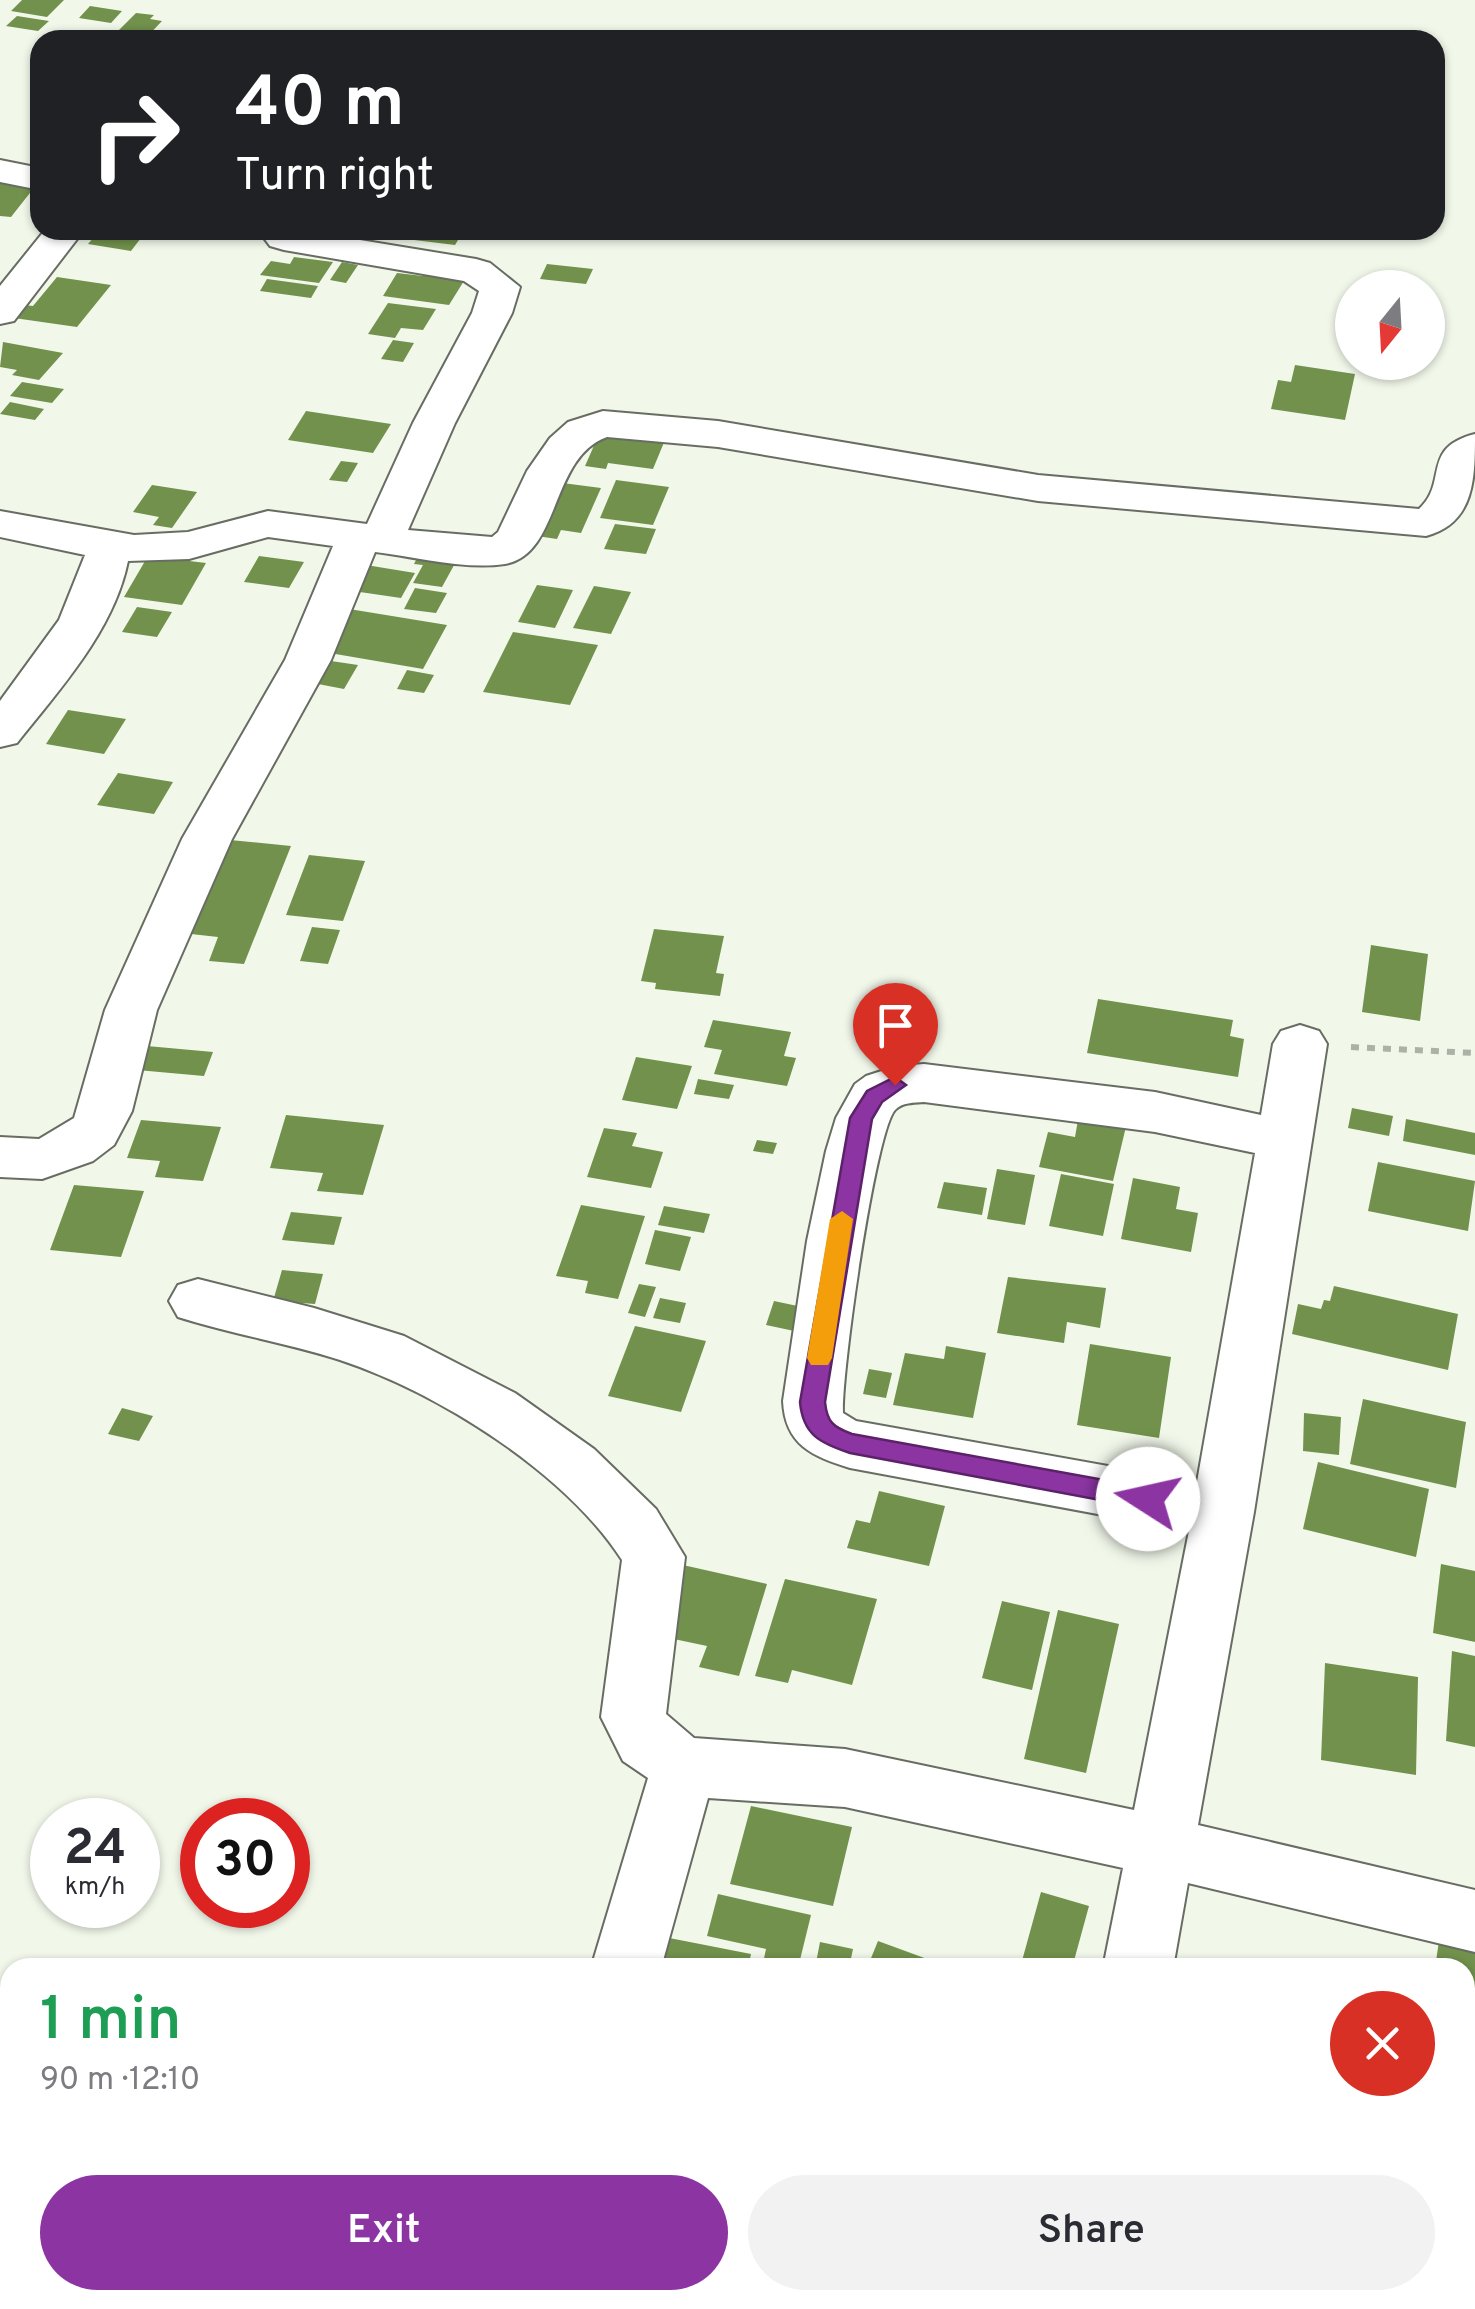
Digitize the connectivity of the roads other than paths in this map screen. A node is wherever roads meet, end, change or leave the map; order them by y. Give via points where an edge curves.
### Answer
1 (0, 171) edge
2 (30, 177) edge
3 (57, 240) edge
4 (291, 240) edge
5 (0, 312) edge
6 (1475, 448) edge
7 (0, 524) edge
8 (370, 538) junction
9 (109, 544) junction
10 (0, 732) edge
11 (1300, 1044) road end
12 (1286, 1140) junction
13 (0, 1157) edge
14 (198, 1302) dead end
15 (1223, 1512) junction
16 (685, 1764) junction
17 (1162, 1847) junction
18 (1475, 1921) edge
19 (629, 1958) edge
20 (1140, 1958) edge

1 - 2 street
3 - 5 street
4 - 8 street via 476,271 500,288
6 - 8 street via 1459,458 1438,518 1397,523 1038,488 718,434 603,424 565,447 512,546 488,552
7 - 9 street
8 - 9 street via 268,524 182,547
8 - 13 street via 273,728 206,839 131,1010 95,1131 74,1148 42,1159
9 - 10 street via 94,600
11 - 12 street
12 - 15 street
12 - 15 street via 1155,1112 924,1083 895,1085 874,1097 861,1118 851,1161 813,1402 814,1421 827,1435
14 - 16 street via 387,1353 544,1442 611,1500 654,1557 633,1717 639,1737
15 - 17 street
16 - 17 street via 841,1778
16 - 19 street
17 - 18 street
17 - 20 street

